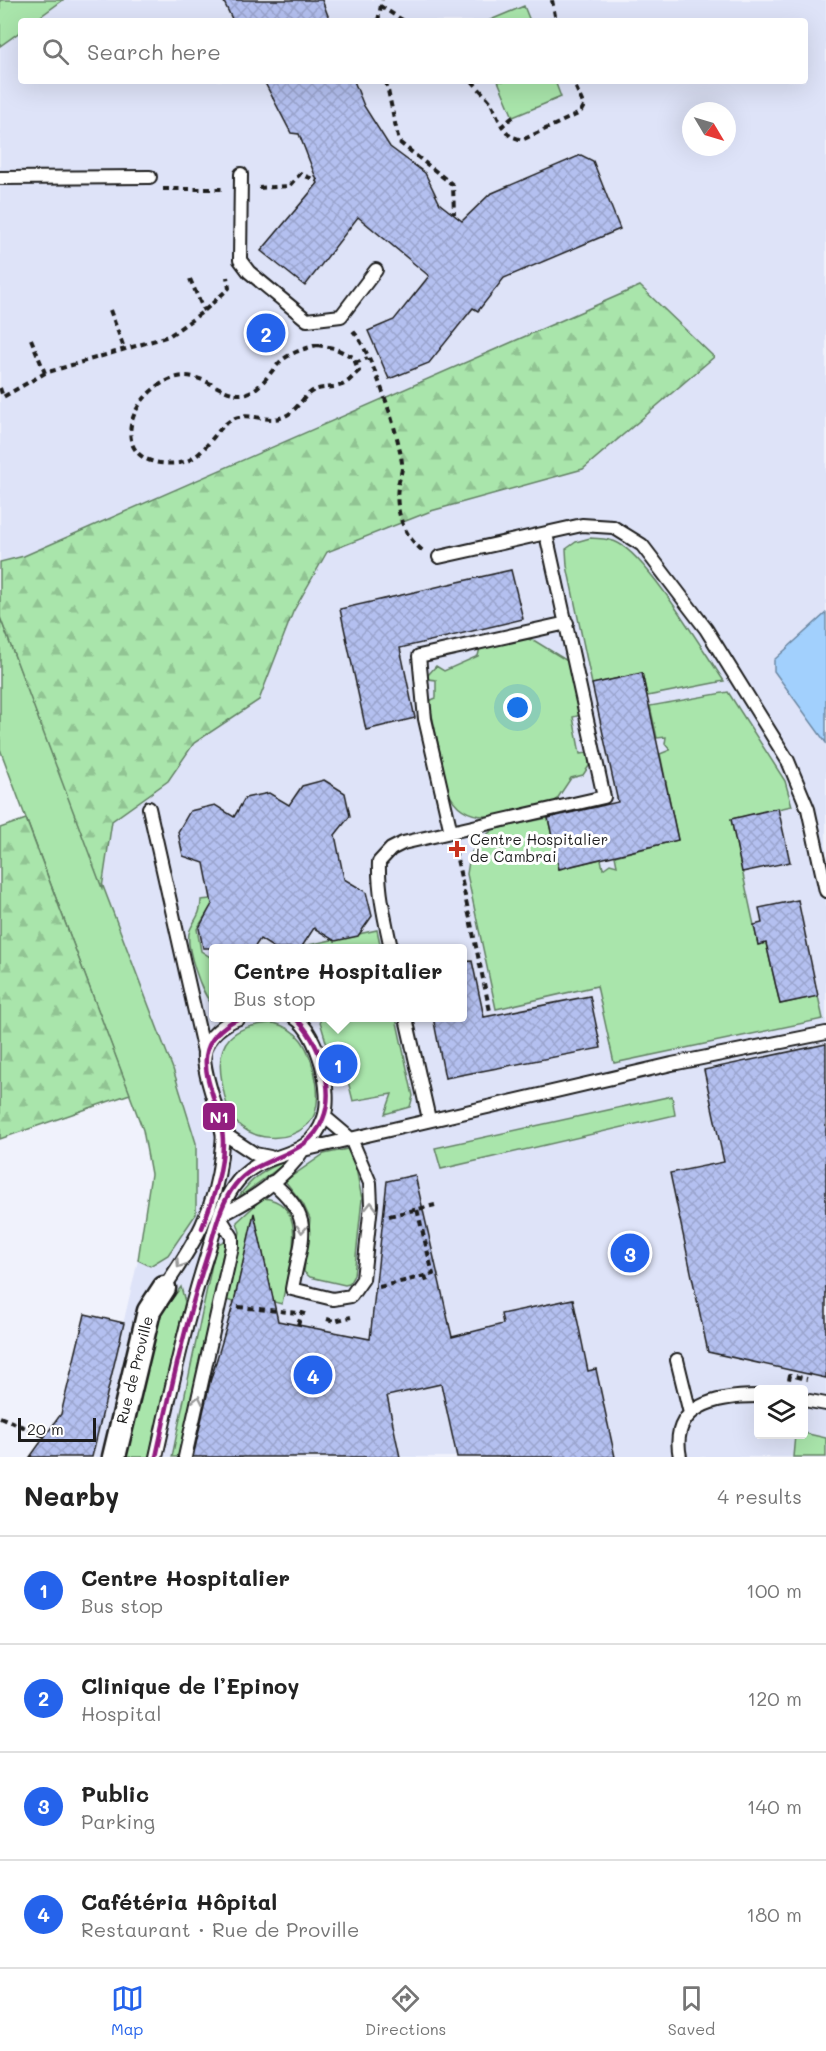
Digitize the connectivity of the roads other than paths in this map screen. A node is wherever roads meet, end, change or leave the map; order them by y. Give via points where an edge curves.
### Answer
1 (241, 174) dead end
2 (150, 177) dead end
3 (0, 178) edge
4 (376, 270) dead end
5 (546, 534) junction
6 (439, 557) road end
7 (567, 623) junction
8 (149, 808) dead end
9 (451, 832) junction
10 (826, 891) edge
11 (390, 944) edge
12 (229, 1022) edge
13 (300, 1022) edge
14 (407, 1022) edge
15 (826, 1033) edge
16 (204, 1052) junction
17 (325, 1117) junction
18 (429, 1119) junction
19 (223, 1133) junction
20 (351, 1139) junction
21 (303, 1150) junction
22 (271, 1157) junction
23 (272, 1182) junction
24 (219, 1216) junction
25 (164, 1288) joint
26 (677, 1360) dead end
27 (754, 1396) edge
28 (808, 1401) edge
29 (826, 1404) edge
30 (690, 1413) junction
31 (114, 1457) edge
32 (156, 1457) edge
33 (185, 1457) edge
34 (680, 1457) edge

1 - 4 lane via 240,260 307,320 341,316
2 - 3 lane
5 - 6 lane
5 - 7 lane
5 - 10 lane via 582,525 613,527 633,538 650,555 706,629 793,769 808,809
7 - 9 lane via 418,656 425,719
7 - 9 lane via 604,797
8 - 16 lane
9 - 11 lane via 403,843 379,862 380,892
12 - 16 lane via 213,1035
13 - 17 lane via 318,1050 326,1089
14 - 18 lane
15 - 18 lane
16 - 19 lane
17 - 20 lane
17 - 21 lane
18 - 20 lane
19 - 22 lane via 255,1154
19 -> 25 lane via 213,1201 196,1241
20 - 21 lane
23 -> 20 lane via 294,1204 302,1219 292,1289 333,1299 351,1296 363,1279 371,1205 370,1183
21 - 22 lane
21 - 23 lane via 294,1164
22 - 24 lane via 239,1178
23 - 24 lane
24 - 32 lane via 183,1330
33 -> 24 lane via 232,1241
25 - 31 street, Rue de Proville via 148,1311
26 - 30 lane
27 - 30 lane via 727,1397
28 - 29 lane
30 - 34 lane via 679,1435

